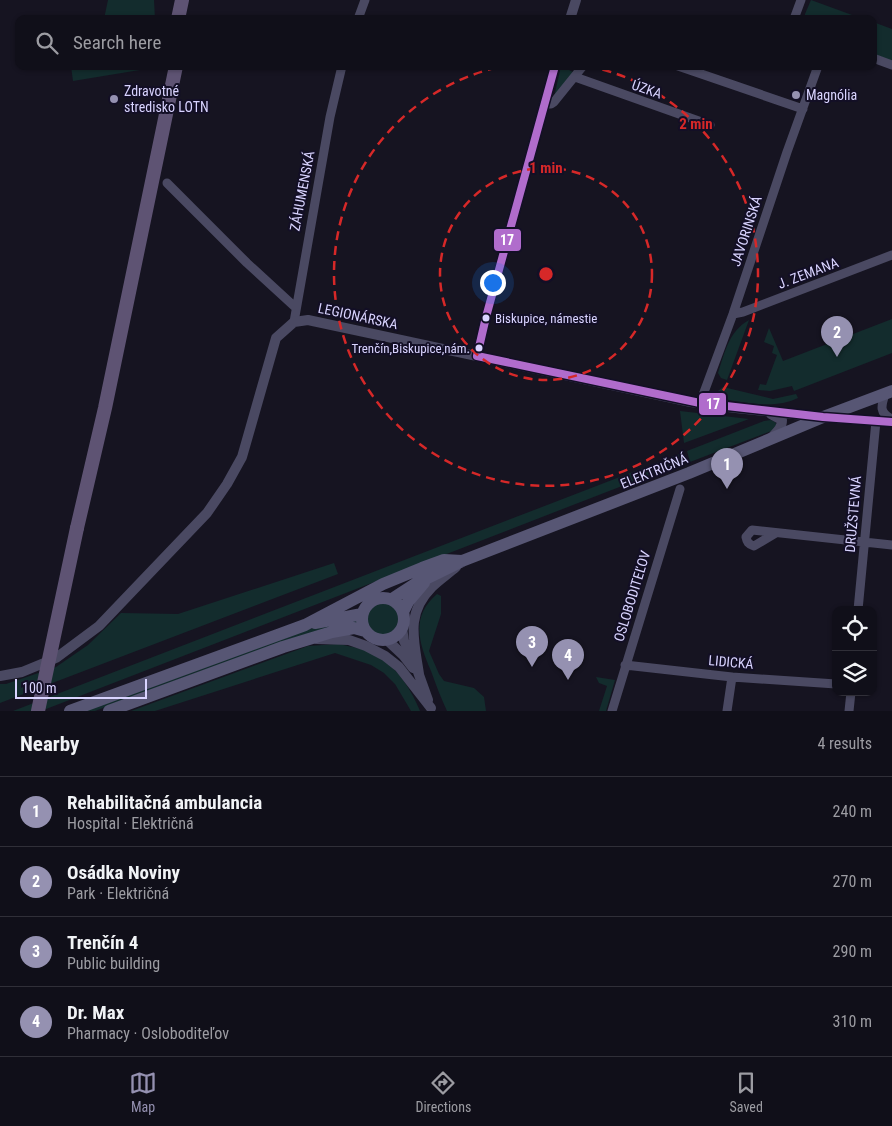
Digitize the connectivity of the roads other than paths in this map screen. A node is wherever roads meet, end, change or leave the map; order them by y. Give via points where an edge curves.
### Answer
1 (182, 0) edge
2 (190, 0) edge
3 (365, 0) edge
4 (576, 0) edge
5 (801, 0) edge
6 (179, 15) edge
7 (187, 15) edge
8 (359, 15) edge
9 (571, 15) edge
10 (795, 15) edge
11 (877, 59) edge
12 (892, 65) edge
13 (170, 70) edge
14 (175, 70) edge
15 (341, 70) edge
16 (554, 70) edge
17 (580, 70) edge
18 (690, 70) edge
19 (817, 70) edge
20 (575, 78) junction
21 (546, 104) junction
22 (803, 109) junction
23 (710, 125) dead end
24 (161, 137) junction
25 (167, 183) dead end
26 (892, 255) edge
27 (295, 308) junction
28 (733, 314) junction
29 (294, 322) junction
30 (477, 356) junction
31 (889, 393) edge
32 (700, 403) junction
33 (763, 411) junction
34 (822, 417) junction
35 (876, 421) junction
36 (892, 421) edge
37 (770, 439) junction
38 (680, 489) dead end
39 (776, 533) dead end
40 (864, 542) junction
41 (892, 545) edge
42 (462, 561) junction
43 (428, 579) junction
44 (392, 600) junction
45 (858, 606) edge
46 (403, 612) junction
47 (362, 614) junction
48 (305, 625) junction
49 (402, 628) junction
50 (365, 631) junction
51 (312, 638) junction
52 (386, 640) junction
53 (625, 665) junction
54 (419, 674) junction
55 (0, 676) edge
56 (732, 677) junction
57 (832, 684) edge
58 (851, 696) edge
59 (431, 710) edge
60 (38, 711) edge
61 (70, 711) edge
62 (110, 711) edge
63 (612, 711) edge
64 (727, 711) edge
65 (849, 711) edge

1 - 6 main road
2 - 7 main road
3 - 8 street
4 - 9 street
5 - 10 street
11 - 12 street
13 - 24 main road
14 - 24 main road
15 - 27 street, ZÁHUMENSKÁ
16 - 21 street
17 - 20 street
18 - 22 street
19 - 22 street, JAVORINSKÁ
20 - 21 street via 554,102
20 - 23 street, ÚZKA
21 - 30 street
22 - 28 street, JAVORINSKÁ
24 - 60 main road, bridge
25 - 27 street
26 - 28 street, J. ZEMANA
27 - 29 street, ZÁHUMENSKÁ
28 - 32 street, JAVORINSKÁ
29 - 30 street, LEGIONÁRSKA via 308,320
29 - 55 street via 276,338 242,456 207,513 99,626 56,658 22,672
30 - 32 street, LEGIONÁRSKA
31 - 34 main road, ELEKTRIČNÁ
31 - 36 street via 881,409
32 - 33 street, LEGIONÁRSKA
33 - 34 street, LEGIONÁRSKA
33 - 37 street via 782,420 779,430
34 - 35 street, LEGIONÁRSKA
34 - 37 main road, ELEKTRIČNÁ
35 - 36 street, LEGIONÁRSKA
35 - 40 street, DRUŽSTEVNÁ
37 - 42 main road, ELEKTRIČNÁ
38 - 53 street, OSLOBODITEĽOV
39 - 40 street
40 - 41 street
40 - 45 street, DRUŽSTEVNÁ
42 - 43 main road, ELEKTRIČNÁ
42 - 48 main road via 444,560 398,578
42 - 54 street via 423,596 414,615 413,634
43 - 44 main road, ELEKTRIČNÁ
43 - 46 main road, ELEKTRIČNÁ
44 - 46 main road
44 - 47 main road via 373,600
46 - 49 main road
47 - 48 main road
47 - 50 main road
48 - 61 main road
49 - 52 main road via 393,638
49 - 54 street via 404,641
50 - 51 main road via 354,628
50 - 52 main road via 374,638
51 - 59 street via 349,640 385,656 399,667
51 - 62 main road
52 - 54 street
53 - 56 street, LIDICKÁ
53 - 63 street, OSLOBODITEĽOV
54 - 59 street
56 - 57 street, LIDICKÁ
56 - 64 street
58 - 65 street

